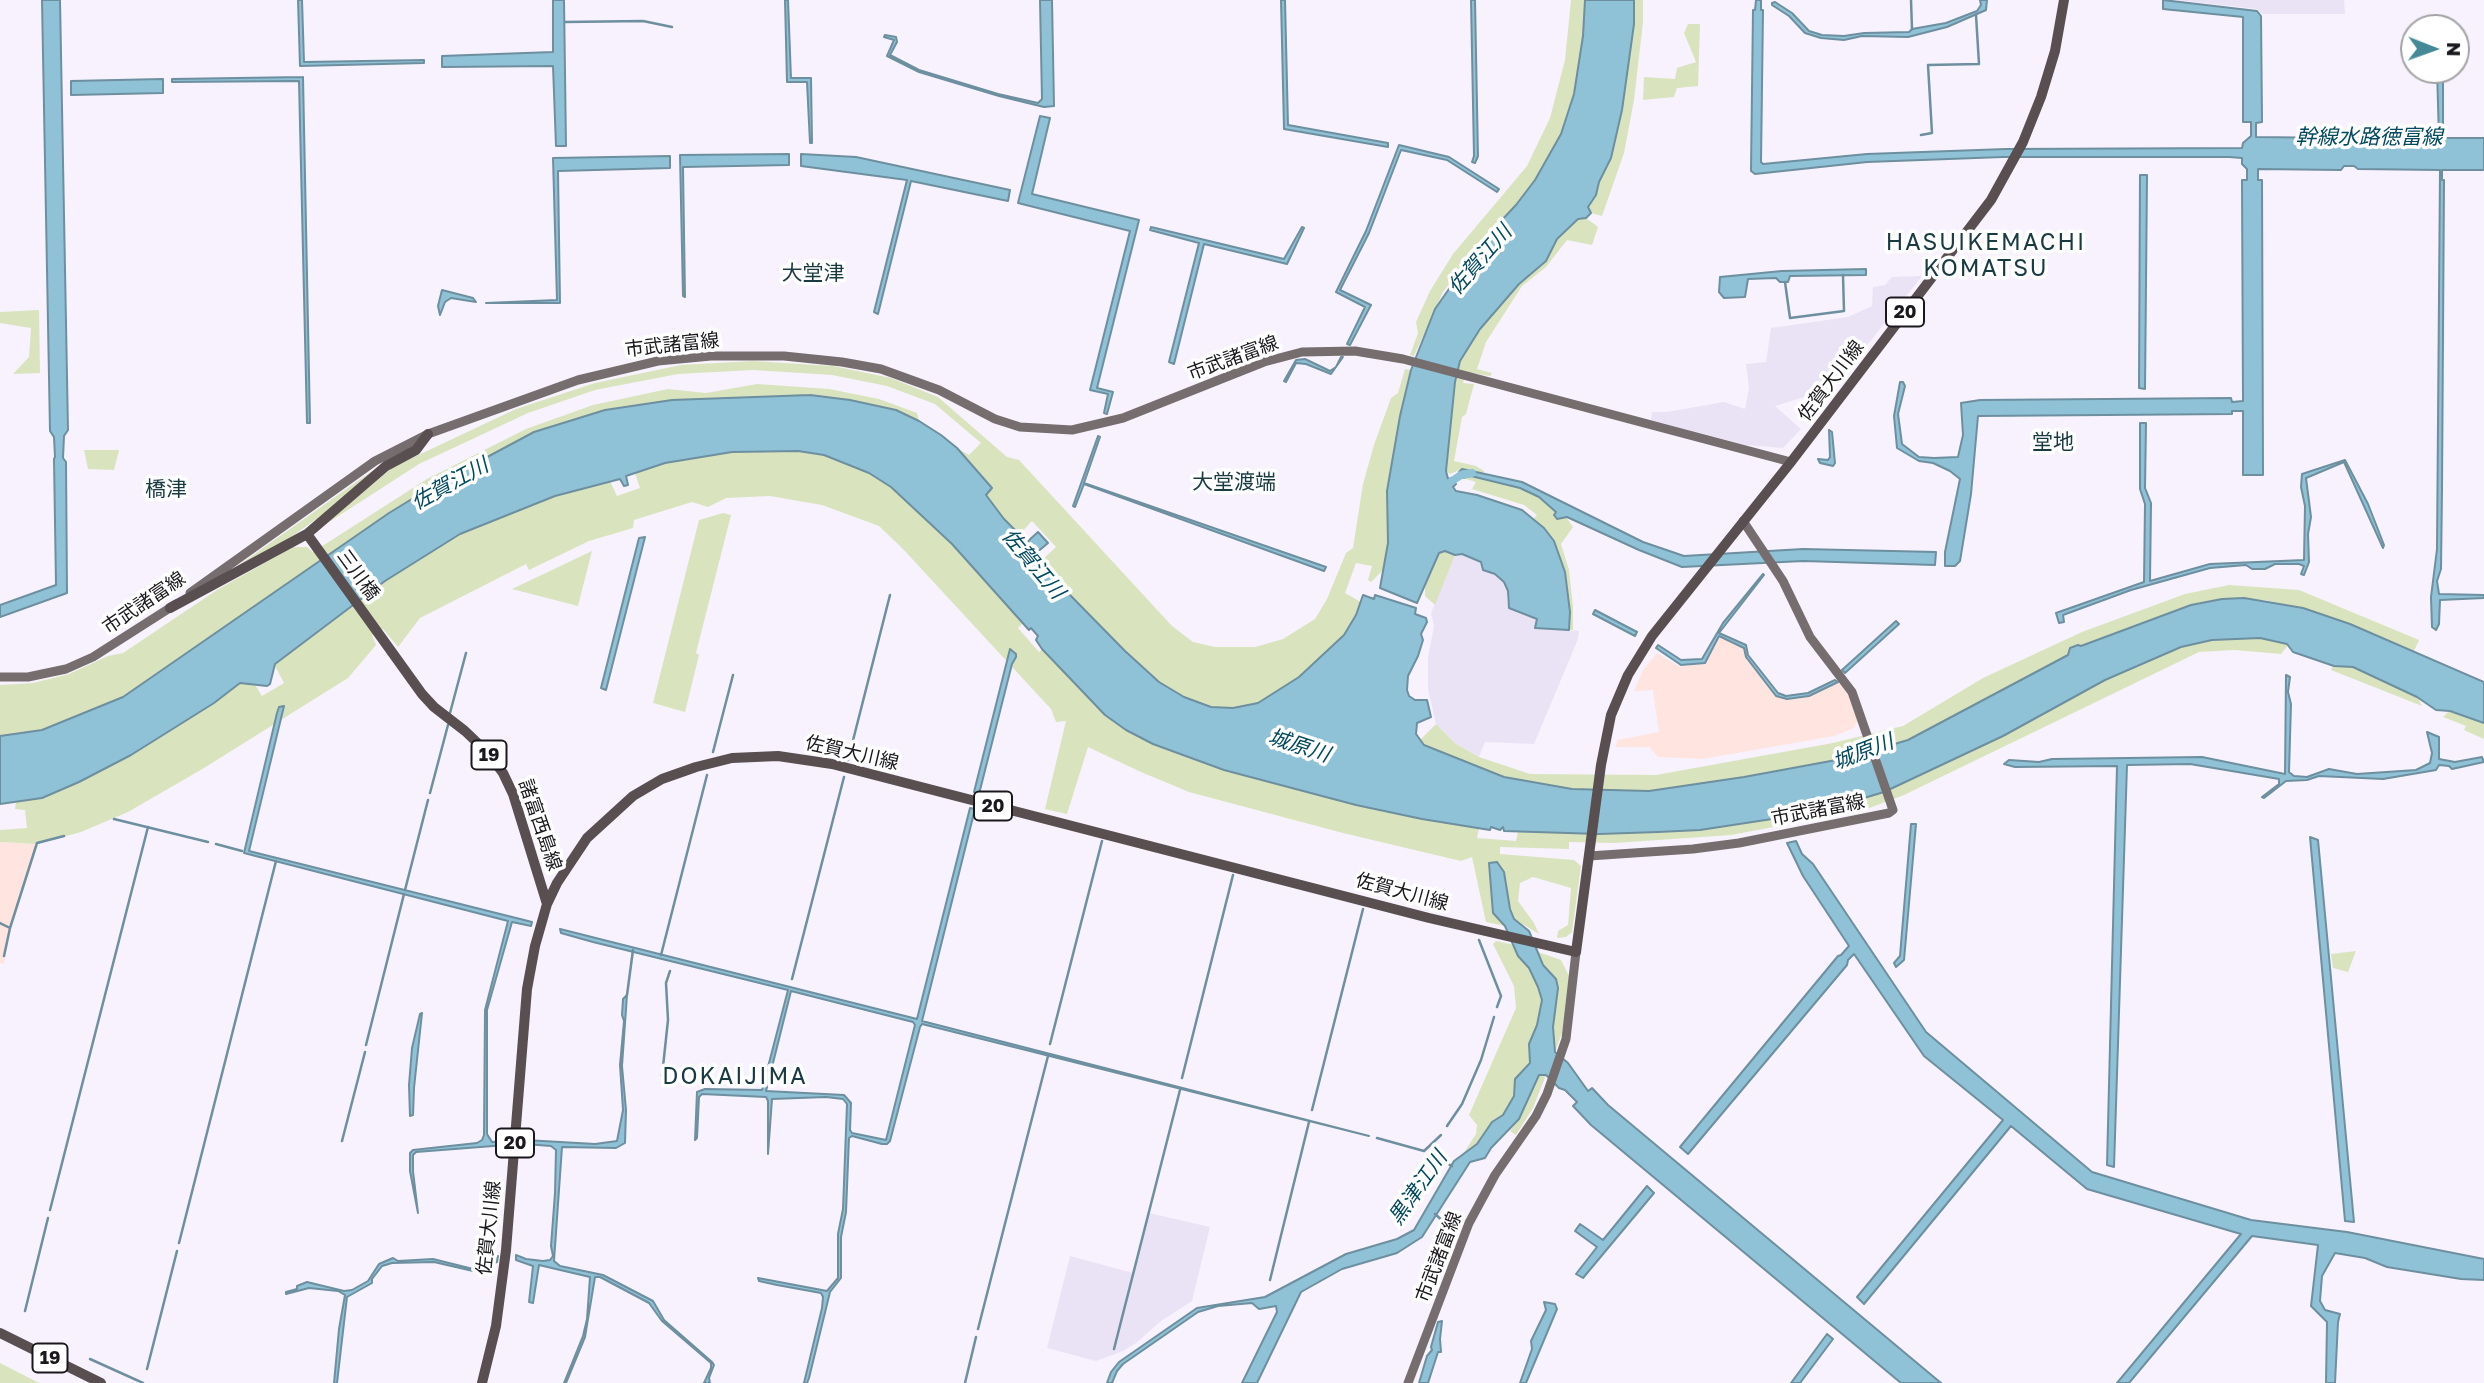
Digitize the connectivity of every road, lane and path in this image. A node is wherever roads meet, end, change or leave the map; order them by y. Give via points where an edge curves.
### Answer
1 (2064, 0) edge
2 (428, 434) junction
3 (1791, 462) junction
4 (1743, 521) junction
5 (307, 534) junction
6 (170, 608) junction
7 (382, 636) joint
8 (0, 677) edge
9 (1589, 856) junction
10 (547, 904) junction
11 (1577, 952) junction
12 (0, 1333) edge
13 (101, 1383) edge
14 (482, 1383) edge
15 (1408, 1383) edge

1 - 3 main road, 佐賀大川線 / 20 via 2042,97 1991,200
2 - 3 main road, 市武諸富線 via 589,377 658,361 711,356 784,356 881,369 1020,427 1072,430 1123,418 1264,362 1302,352 1347,350 1403,359
2 - 5 main road via 415,450 386,466
2 - 6 main road, 市武諸富線 via 375,461
3 - 4 main road, 佐賀大川線 / 20
4 - 9 main road, 佐賀大川線 / 20 via 1652,636 1628,675 1611,715
4 - 9 main road, 市武諸富線 via 1783,581 1811,637 1852,692 1893,807 1889,813 1739,843
5 - 6 main road
5 - 7 main road, 三川橋 / 19
6 - 8 main road, 市武諸富線 via 93,657 66,668 28,677
7 - 10 main road, 諸富西島線 / 19 via 428,701 488,753 503,773
9 - 11 main road, 20
10 - 11 main road, 佐賀大川線 / 20 via 587,838 633,796 695,767 732,758 778,757 832,764
10 - 14 main road, 佐賀大川線 / 20 via 527,989 506,1250 496,1326
11 - 15 main road, 市武諸富線 via 1570,1016 1550,1085 1536,1116 1494,1175 1469,1223
12 - 13 main road, 19

